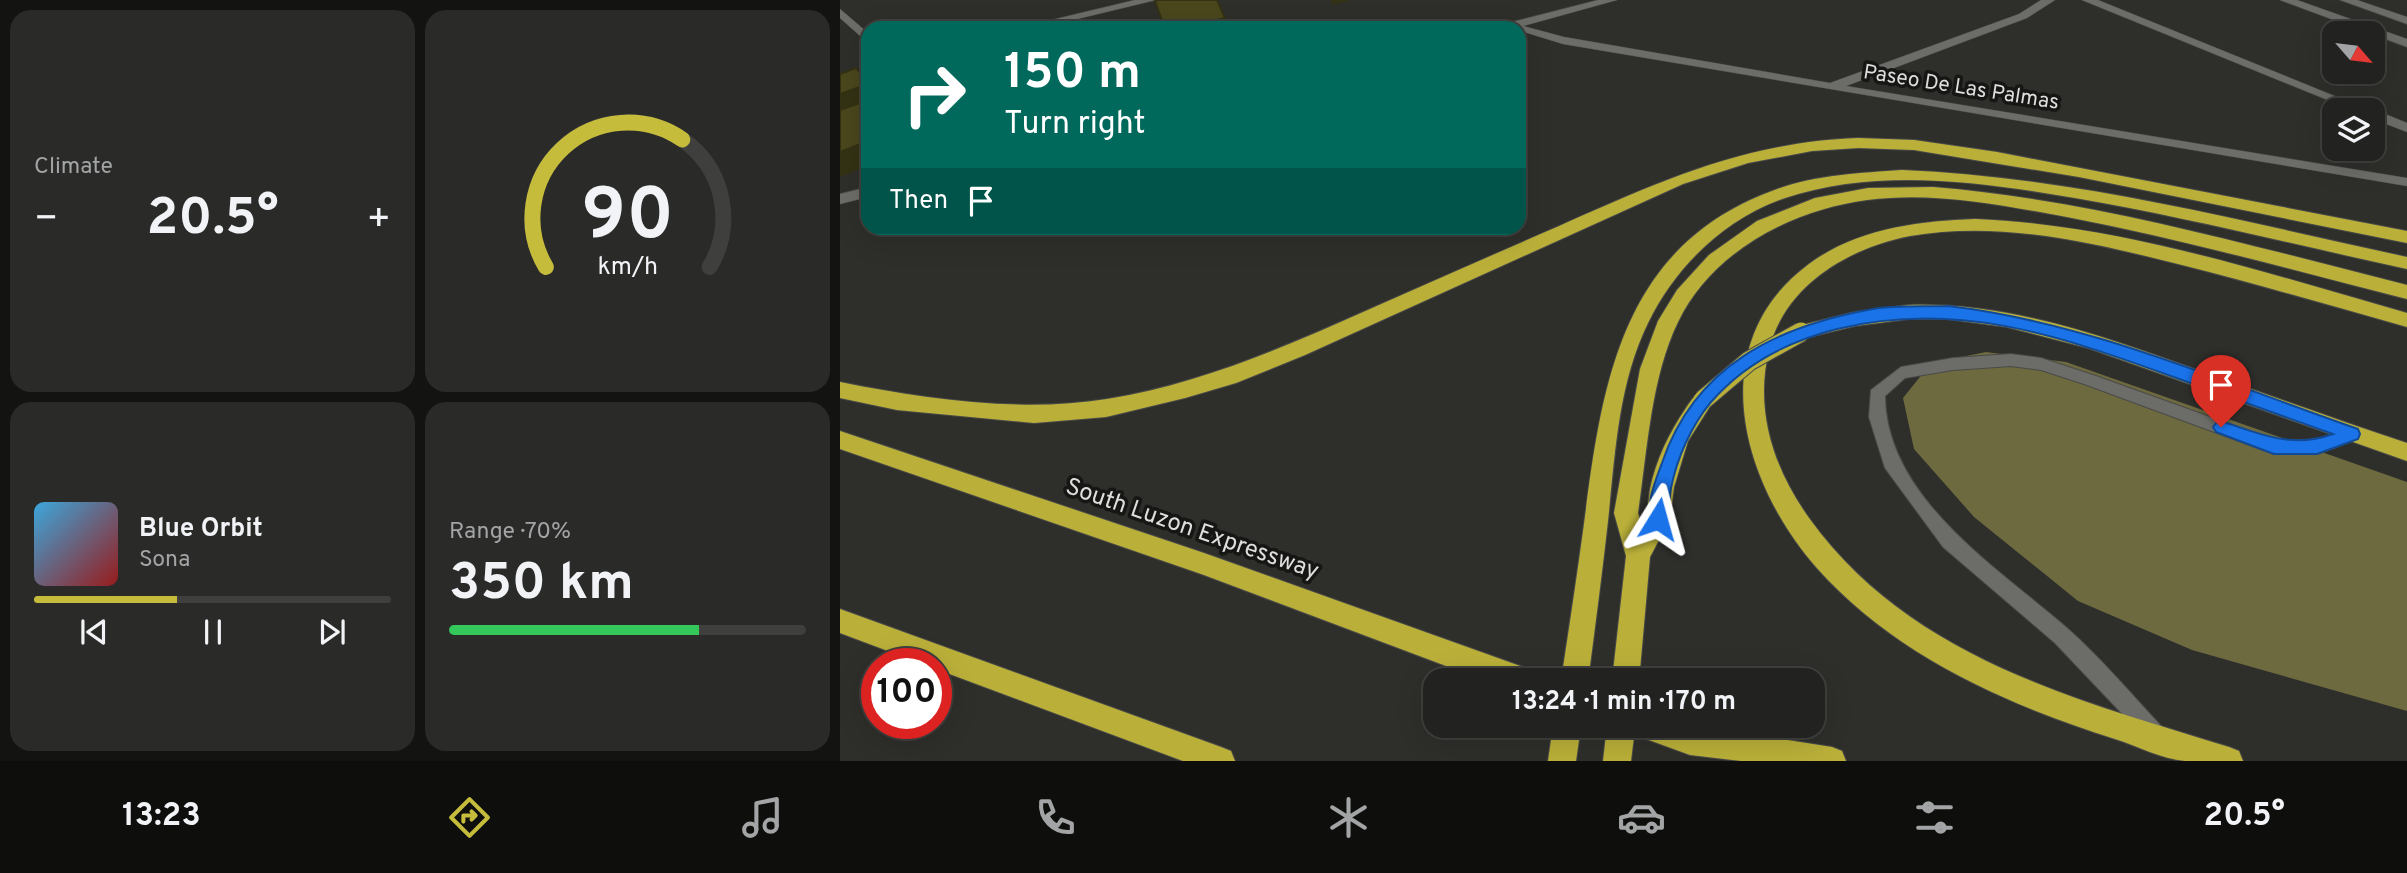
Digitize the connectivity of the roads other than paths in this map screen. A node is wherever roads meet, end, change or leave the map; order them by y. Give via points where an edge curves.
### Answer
1 (1150, 0) edge
2 (1611, 0) edge
3 (2049, 0) edge
4 (2088, 0) edge
5 (2286, 0) edge
6 (2346, 0) edge
7 (840, 12) edge
8 (1056, 21) edge
9 (2407, 21) edge
10 (1526, 22) edge
11 (861, 32) edge
12 (1526, 32) edge
13 (2407, 43) edge
14 (1830, 88) junction
15 (2333, 98) edge
16 (2385, 119) edge
17 (2407, 128) edge
18 (2407, 182) edge
19 (861, 194) edge
20 (840, 199) edge
21 (2407, 237) edge
22 (2407, 263) edge
23 (2407, 292) edge
24 (2407, 320) edge
25 (840, 390) edge
26 (2352, 434) junction
27 (840, 440) edge
28 (2407, 452) edge
29 (1638, 556) junction
30 (840, 621) edge
31 (1488, 668) edge
32 (1576, 668) edge
33 (1626, 668) edge
34 (1565, 738) edge
35 (1620, 738) edge
36 (1681, 738) edge
37 (1684, 738) edge
38 (2160, 739) junction
39 (1198, 756) edge
40 (1221, 761) edge
41 (1562, 761) edge
42 (1617, 761) edge
43 (1748, 761) edge
44 (1832, 761) edge
45 (2230, 761) edge

1 - 8 street
2 - 10 street
3 - 14 street via 2023,16
4 - 15 street
5 - 13 street
6 - 9 street
7 - 11 street
12 - 14 street, Paseo De Las Palmas
14 - 18 street, Paseo De Las Palmas
16 - 17 street
19 - 20 street
21 - 25 highway via 1962,151 1888,144 1824,145 1760,155 1677,180 1298,350 1175,393 1106,408 1034,414 897,402
22 - 32 highway via 2142,204 1944,174 1878,174 1822,182 1743,210 1678,260 1638,321 1619,374 1604,449
23 - 29 highway via 2149,228 1990,197 1890,192 1800,208 1763,225 1716,260 1684,295 1668,321 1644,394 1626,513
24 - 38 highway via 2111,242 2027,228 1973,225 1911,230 1852,247 1809,272 1769,322 1753,384 1759,445 1766,468 1800,530 1837,575 1890,621 1968,667
26 - 28 highway
26 - 29 highway, bridge via 2086,340 1993,317 1908,312 1842,320 1801,332 1751,358 1703,400 1678,438 1662,486 1658,519
26 - 38 lane via 2317,447 2274,447 2090,380 2011,360 1901,373 1877,394 1877,417 1894,467 1949,541 2062,636
27 - 31 highway, South Luzon Expressway via 1204,564
29 - 33 highway
30 - 39 highway
34 - 41 highway
35 - 42 highway
36 - 43 highway
37 - 44 highway
38 - 45 highway
39 - 40 highway

